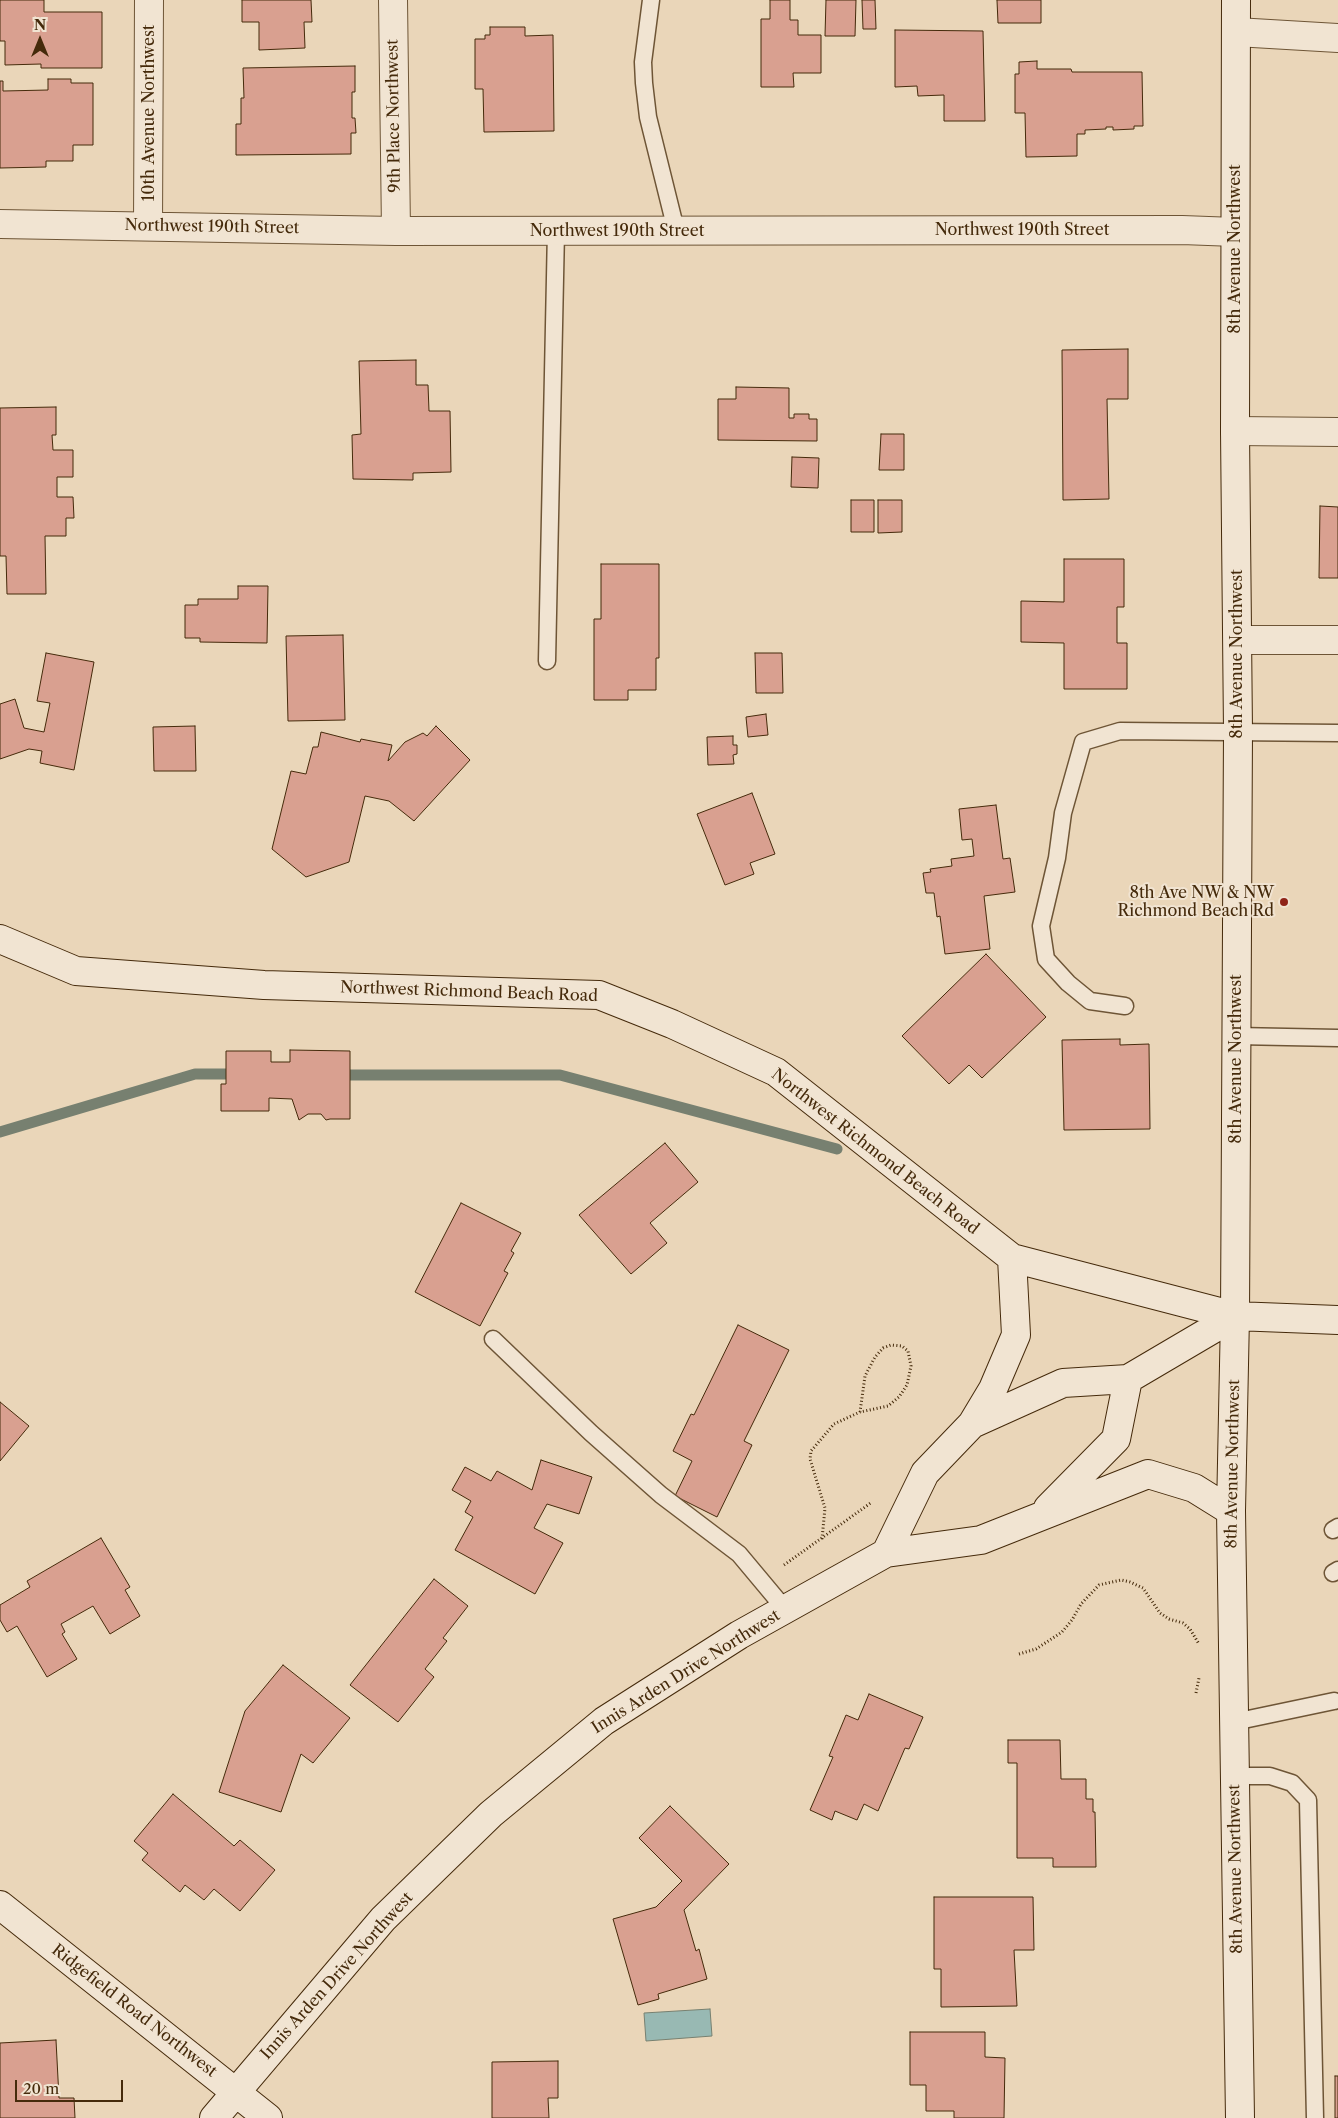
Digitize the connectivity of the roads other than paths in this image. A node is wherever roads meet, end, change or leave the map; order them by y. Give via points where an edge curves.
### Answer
1 (149, 0) edge
2 (393, 0) edge
3 (651, 0) edge
4 (1236, 0) edge
5 (1236, 32) junction
6 (1338, 38) edge
7 (0, 224) edge
8 (148, 226) junction
9 (556, 230) junction
10 (676, 230) junction
11 (396, 231) junction
12 (1234, 232) junction
13 (1234, 430) junction
14 (1338, 432) edge
15 (1238, 640) junction
16 (1338, 640) edge
17 (548, 661) dead end
18 (1238, 731) junction
19 (1338, 733) edge
20 (0, 939) edge
21 (1125, 1006) dead end
22 (1236, 1036) junction
23 (1338, 1038) edge
24 (1012, 1258) junction
25 (1234, 1316) junction
26 (1338, 1320) edge
27 (493, 1339) dead end
28 (1128, 1379) junction
29 (972, 1424) junction
30 (1231, 1511) junction
31 (1041, 1516) junction
32 (886, 1553) junction
33 (785, 1609) junction
34 (1334, 1701) dead end
35 (1234, 1722) junction
36 (1235, 1776) junction
37 (0, 1905) edge
38 (235, 2091) junction
39 (214, 2118) edge
40 (268, 2118) edge
41 (1240, 2118) edge
42 (1314, 2118) edge

1 - 8 street, 10th Avenue Northwest
2 - 11 street, 9th Place Northwest
3 - 10 lane via 643,62 644,83 648,117
4 - 5 street, 8th Avenue Northwest
5 - 6 street
5 - 12 street, 8th Avenue Northwest
7 - 8 street, Northwest 190th Street
8 - 11 street, Northwest 190th Street
9 - 10 street, Northwest 190th Street
9 - 11 street, Northwest 190th Street
9 - 17 lane
10 - 12 street, Northwest 190th Street
12 - 13 street, 8th Avenue Northwest
13 - 14 street
13 - 15 street, 8th Avenue Northwest
15 - 16 street
15 - 18 street, 8th Avenue Northwest
18 - 19 lane
18 - 21 lane via 1120,731 1083,742 1063,813 1057,858 1041,926 1046,959 1090,1001
18 - 22 street, 8th Avenue Northwest
20 - 24 street, Northwest Richmond Beach Road via 76,971 264,984 599,995 672,1024 776,1072
22 - 23 lane
22 - 25 street, 8th Avenue Northwest
24 - 25 street, Northwest Richmond Beach Road
24 - 29 street via 1016,1335 993,1390
25 - 26 street, Northwest Richmond Beach Road
25 - 28 street
25 - 30 street, 8th Avenue Northwest
27 - 33 lane via 661,1495 740,1554
28 - 29 street via 1063,1384
28 - 31 street, Innis Arden Drive Northwest via 1116,1439
29 - 32 street via 925,1473
30 - 31 street via 1194,1488 1148,1474
30 - 35 street, 8th Avenue Northwest
31 - 32 street, Innis Arden Drive Northwest via 980,1540
32 - 33 street, Innis Arden Drive Northwest
33 - 38 street, Innis Arden Drive Northwest via 604,1721 491,1814 383,1920
34 - 35 lane
35 - 36 street, 8th Avenue Northwest
36 - 41 street, 8th Avenue Northwest
36 - 42 lane via 1270,1776 1292,1783 1308,1800
37 - 38 street, Ridgefield Road Northwest
38 - 39 street, Innis Arden Drive Northwest
38 - 40 street, Ridgefield Road Northwest

